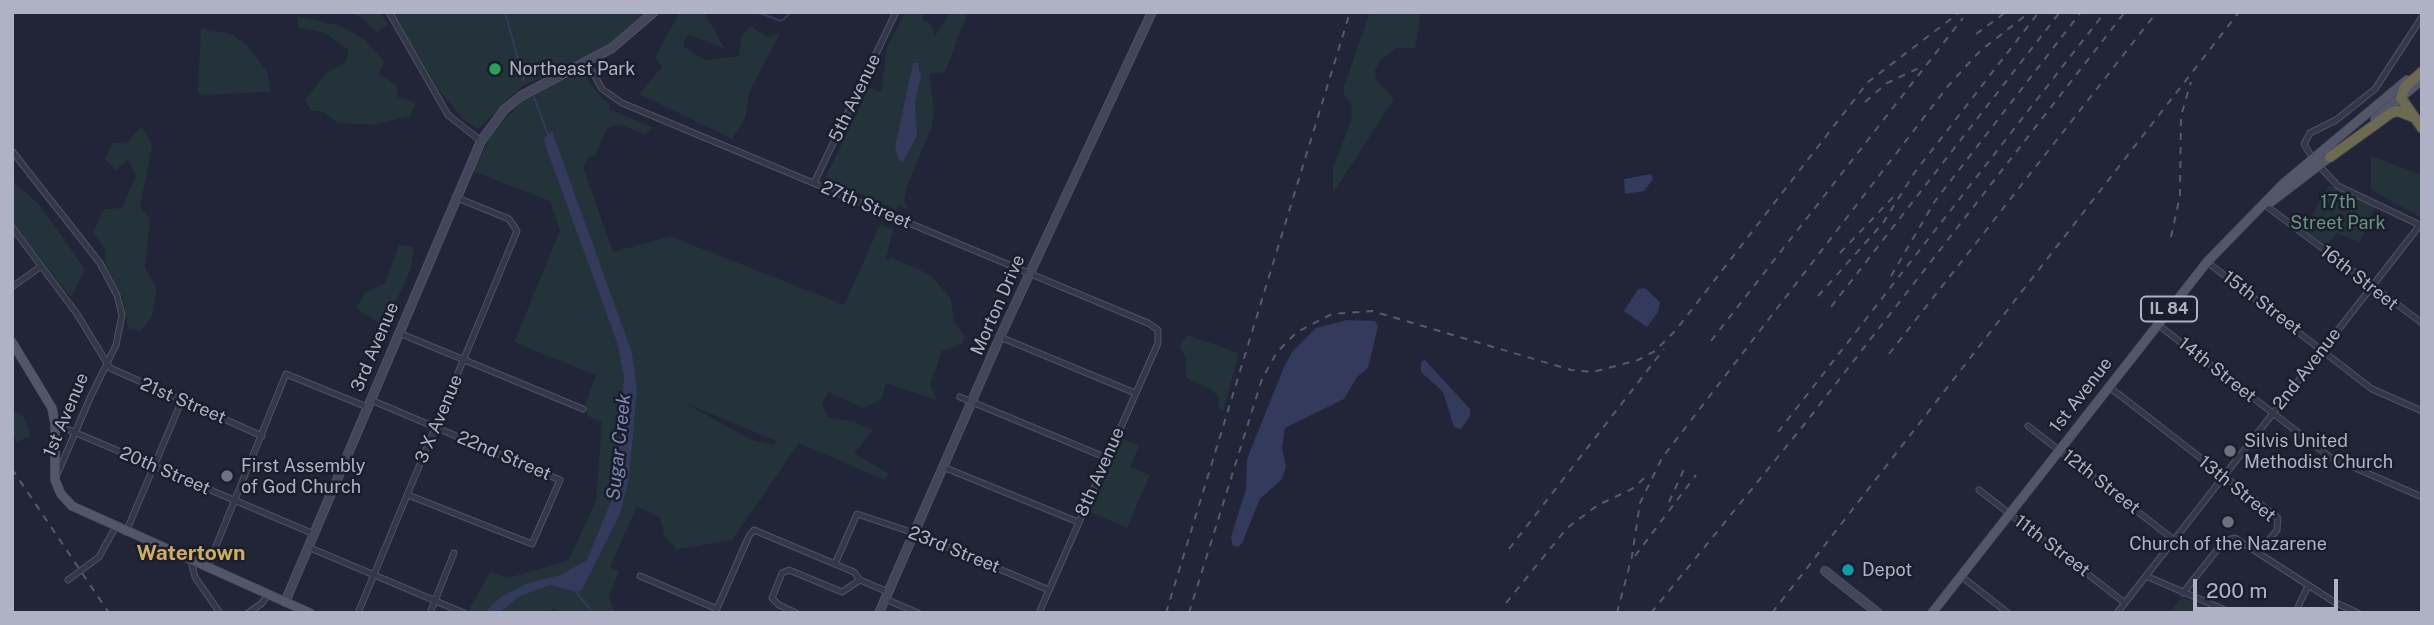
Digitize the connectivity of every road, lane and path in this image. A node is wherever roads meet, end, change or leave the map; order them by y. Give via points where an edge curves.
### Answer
1 (388, 12) edge
2 (654, 12) edge
3 (896, 12) edge
4 (1152, 12) edge
5 (2422, 17) edge
6 (587, 62) junction
7 (2422, 70) edge
8 (2422, 80) edge
9 (2401, 98) junction
10 (2413, 117) junction
11 (2422, 128) edge
12 (481, 141) junction
13 (12, 151) edge
14 (2330, 157) junction
15 (2316, 162) junction
16 (814, 183) junction
17 (455, 197) junction
18 (2265, 205) junction
19 (2421, 225) edge
20 (12, 227) edge
21 (1036, 257) junction
22 (2207, 262) junction
23 (40, 267) junction
24 (1029, 273) junction
25 (1052, 283) junction
26 (12, 287) edge
27 (2371, 287) junction
28 (2422, 323) edge
29 (2157, 324) junction
30 (1159, 332) joint
31 (399, 333) junction
32 (1000, 337) junction
33 (12, 342) edge
34 (2322, 350) junction
35 (464, 360) junction
36 (107, 364) junction
37 (2108, 386) junction
38 (1135, 393) junction
39 (960, 397) dead end
40 (182, 400) junction
41 (972, 401) junction
42 (369, 404) junction
43 (583, 409) dead end
44 (2422, 411) edge
45 (2272, 413) junction
46 (55, 424) junction
47 (2028, 426) dead end
48 (436, 428) junction
49 (75, 433) junction
50 (262, 436) junction
51 (2059, 449) junction
52 (1107, 458) junction
53 (156, 467) junction
54 (943, 467) junction
55 (2223, 477) junction
56 (55, 480) junction
57 (1979, 490) dead end
58 (408, 495) junction
59 (2422, 497) edge
60 (234, 501) junction
61 (2009, 514) junction
62 (1078, 522) junction
63 (115, 528) junction
64 (126, 533) junction
65 (914, 533) junction
66 (314, 534) junction
67 (2174, 540) junction
68 (309, 547) junction
69 (2259, 552) junction
70 (454, 553) dead end
71 (191, 561) junction
72 (835, 564) junction
73 (206, 568) junction
74 (1825, 571) dead end
75 (374, 574) junction
76 (640, 576) dead end
77 (1961, 576) junction
78 (2146, 576) junction
79 (68, 580) dead end
80 (860, 580) junction
81 (2308, 586) junction
82 (1049, 590) junction
83 (2183, 593) junction
84 (268, 595) junction
85 (886, 596) junction
86 (435, 601) junction
87 (285, 602) junction
88 (2125, 603) junction
89 (716, 611) edge
90 (220, 613) edge
91 (248, 613) edge
92 (310, 613) edge
93 (358, 613) edge
94 (430, 613) edge
95 (464, 613) edge
96 (796, 613) edge
97 (879, 613) edge
98 (918, 613) edge
99 (1039, 613) edge
100 (1878, 613) edge
101 (1932, 613) edge
102 (2008, 613) edge
103 (2117, 613) edge
104 (2232, 613) edge
105 (2295, 613) edge
106 (2358, 613) edge

1 - 12 street via 448,114
2 - 6 street, 3rd Avenue via 612,48
3 - 16 street, 5th Avenue
4 - 21 street, Morton Drive
5 - 15 street via 2375,89 2336,120 2307,135 2304,144
6 - 12 street, 3rd Avenue via 532,89 504,110
6 - 16 street, 27th Street via 613,99
7 - 9 highway
7 - 15 main road, 1st Avenue / IL 84
8 - 9 main road, 1st Avenue / IL 84
9 - 10 highway
9 - 14 main road, 1st Avenue / IL 84
10 - 11 highway
10 - 14 highway via 2391,113
12 - 17 street, 3rd Avenue
13 - 36 street, 1st Avenue via 110,279 120,304 122,327
14 - 15 main road, 1st Avenue / IL 84
15 - 18 main road, 1st Avenue / IL 84
15 - 19 street via 2343,189
16 - 24 street, 27th Street
17 - 31 street, 3rd Avenue
17 - 35 street, 3 X Avenue via 516,225 515,238
18 - 22 main road, 1st Avenue / IL 84
18 - 27 street, 16th Street
19 - 27 street, 2nd Avenue
20 - 23 street
21 - 24 street, Morton Drive
21 - 25 street via 1038,271
22 - 29 main road, 1st Avenue / IL 84
22 - 34 street, 15th Street
23 - 26 street
23 - 36 street via 77,314
24 - 25 street, 27th Street
24 - 32 street, Morton Drive
25 - 30 street, 27th Street via 1148,323
27 - 28 street, 16th Street
27 - 34 street, 2nd Avenue
29 - 37 main road, 1st Avenue / IL 84
29 - 45 street, 14th Street
30 - 38 street, 8th Avenue
31 - 35 street
31 - 42 street, 3rd Avenue
32 - 38 street
32 - 41 street, Morton Drive
33 - 46 main road via 48,397
34 - 44 street, 15th Street via 2372,388
34 - 45 street, 2nd Avenue
35 - 43 street
35 - 48 street, 3 X Avenue
36 - 40 street, 21st Street
36 - 49 street, 1st Avenue
37 - 51 main road, 1st Avenue / IL 84
37 - 55 street, 13th Street
38 - 52 street, 8th Avenue
39 - 41 street
40 - 50 street, 21st Street
40 - 53 street
41 - 52 street
41 - 54 street, Morton Drive
42 - 48 street, 22nd Street
42 - 50 street, 22nd Street via 286,374
42 - 66 street, 3rd Avenue
45 - 55 street, 2nd Avenue
45 - 59 street, 14th Street via 2330,457
46 - 49 street, 20th Street
46 - 56 main road
47 - 51 street, 12th Street
48 - 58 street, 3 X Avenue
48 - 58 street, 22nd Street via 560,480 532,544
49 - 53 street, 20th Street
49 - 56 street, 1st Avenue
50 - 60 street
51 - 61 main road, 1st Avenue / IL 84
51 - 67 street, 12th Street
52 - 62 street, 8th Avenue
53 - 60 street, 20th Street
53 - 64 street
54 - 62 street
54 - 65 street, Morton Drive
55 - 67 street, 2nd Avenue
55 - 69 street, 13th Street via 2280,521
56 - 63 main road via 72,506
57 - 61 street, 11th Street
58 - 75 street, 3 X Avenue
60 - 66 street, 20th Street
60 - 73 street
61 - 77 main road, 1st Avenue / IL 84
61 - 88 street, 11th Street
62 - 82 street, 8th Avenue
63 - 64 main road
63 - 79 street via 99,557
64 - 71 main road
65 - 72 street, 23rd Street via 857,514
65 - 82 street, 23rd Street
65 - 85 street, Morton Drive
66 - 68 street, 3rd Avenue
67 - 78 street, 2nd Avenue
68 - 75 street
68 - 87 street, 3rd Avenue
69 - 81 street
69 - 83 street via 2239,539 2228,538
70 - 86 street
71 - 73 main road
71 - 90 street via 195,577
72 - 80 street
72 - 89 street via 752,530
73 - 84 main road
74 - 100 street
75 - 86 street
75 - 93 street, 3 X Avenue
76 - 89 street
77 - 101 main road, 1st Avenue / IL 84
77 - 102 street
78 - 83 street
78 - 88 street, 2nd Avenue
80 - 85 street
80 - 96 street via 842,592 789,570 782,573 772,594 774,601
81 - 105 street
81 - 106 street
82 - 99 street, 8th Avenue
83 - 104 street
84 - 87 main road
84 - 91 street
85 - 97 street, Morton Drive
85 - 98 street
86 - 94 street
86 - 95 street
87 - 92 main road
88 - 103 street, 2nd Avenue

